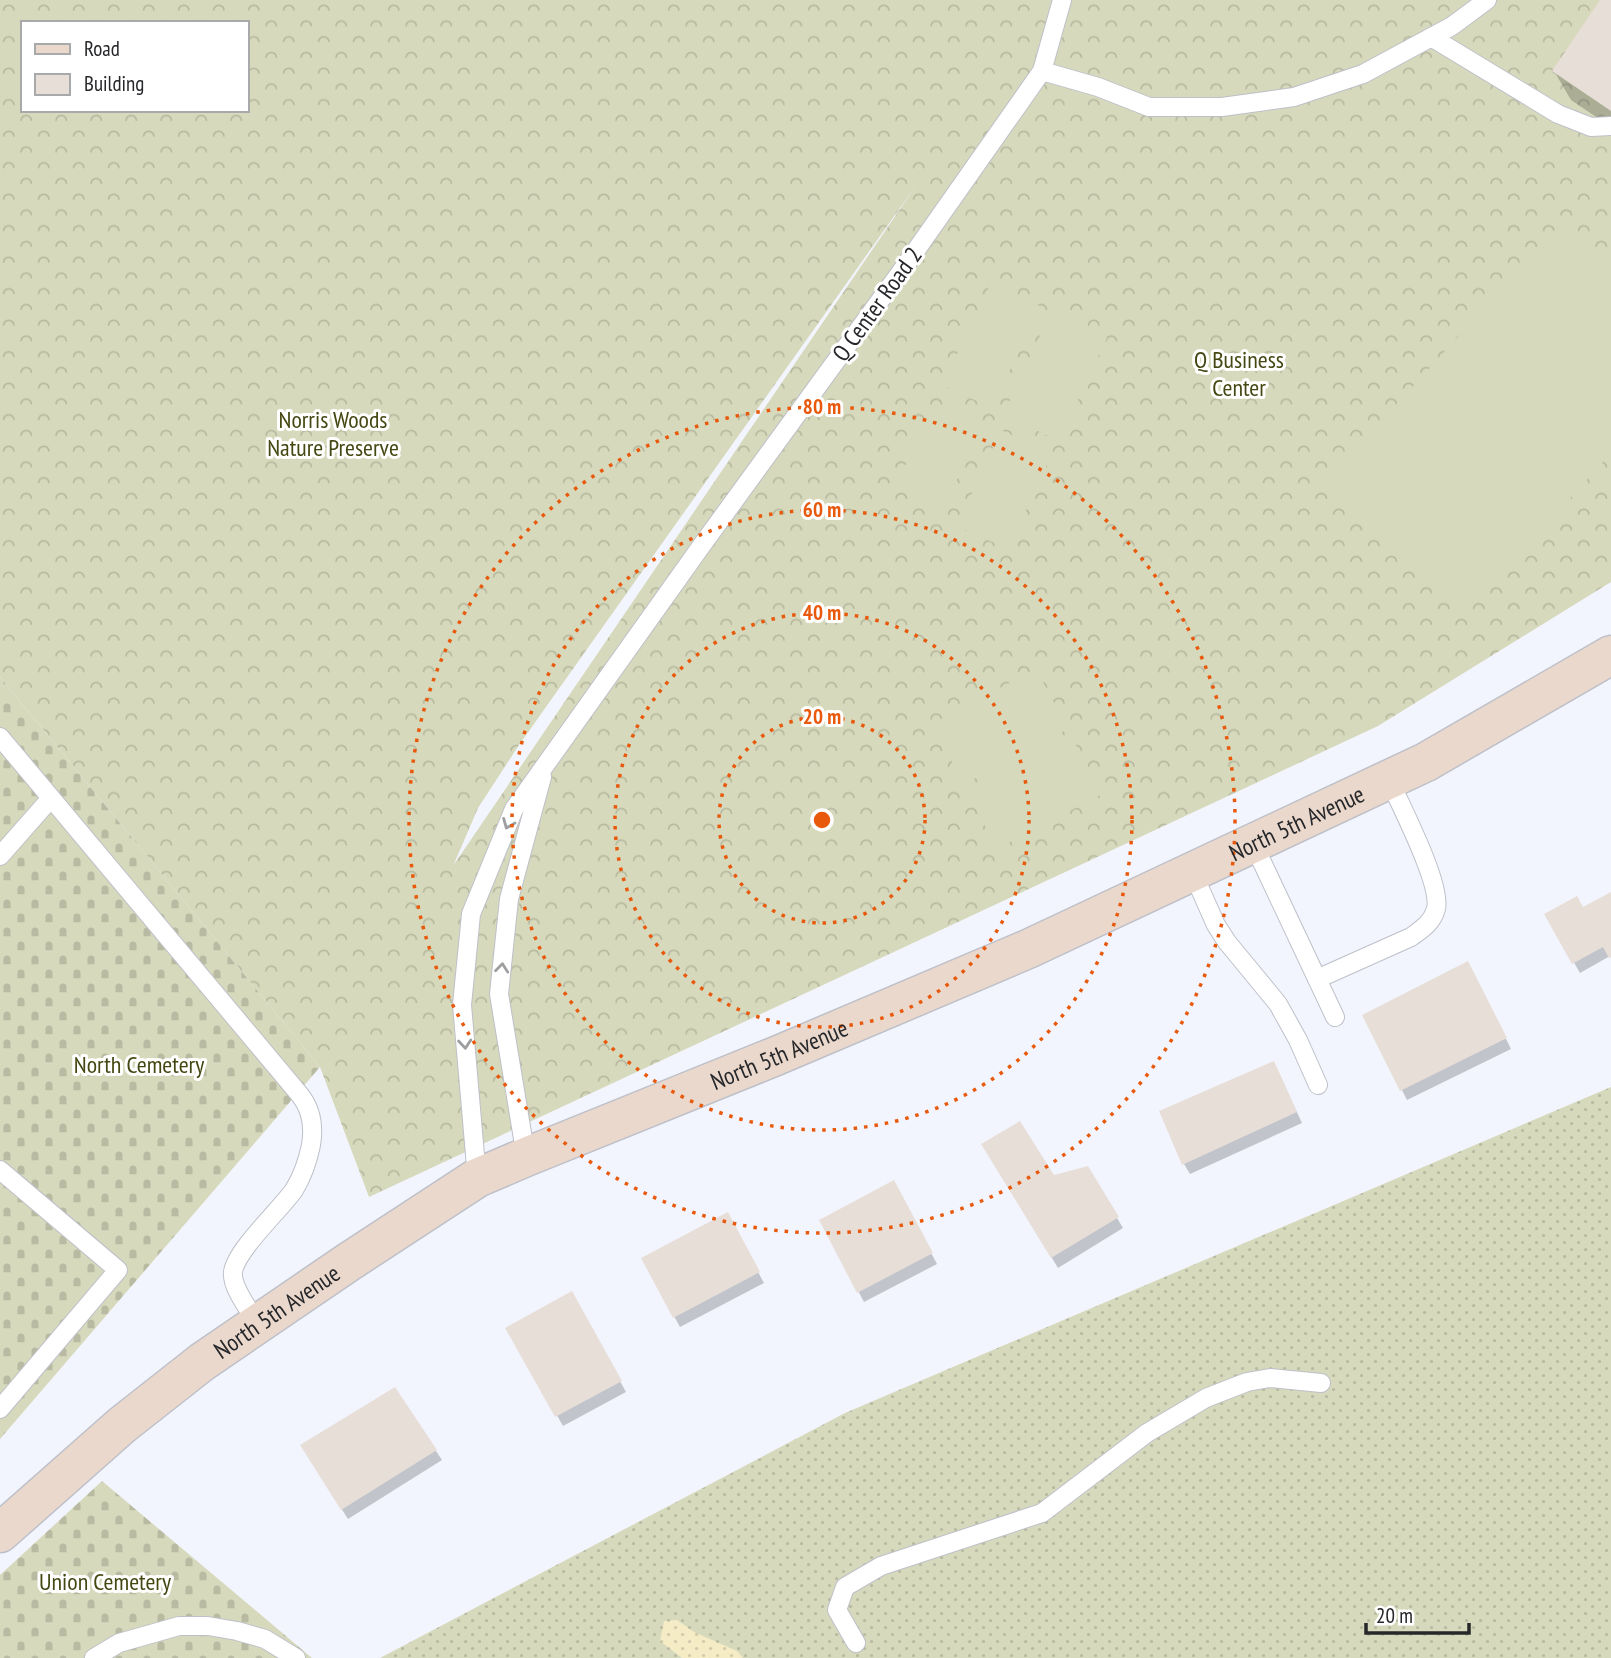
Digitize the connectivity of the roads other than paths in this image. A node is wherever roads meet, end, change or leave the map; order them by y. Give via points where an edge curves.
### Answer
1 (1062, 0) edge
2 (1487, 0) edge
3 (1431, 37) junction
4 (1042, 71) junction
5 (1611, 126) edge
6 (1611, 655) edge
7 (0, 737) edge
8 (544, 767) junction
9 (1389, 779) junction
10 (51, 798) junction
11 (1253, 843) junction
12 (0, 856) edge
13 (1192, 871) junction
14 (1317, 979) junction
15 (1335, 1017) dead end
16 (1318, 1085) dead end
17 (526, 1157) junction
18 (0, 1170) edge
19 (477, 1178) junction
20 (258, 1324) junction
21 (1321, 1383) dead end
22 (0, 1409) edge
23 (0, 1533) edge
24 (856, 1643) dead end
25 (94, 1658) edge
26 (296, 1658) edge

1 - 4 lane, Q Center Road 2
2 - 3 lane
3 - 4 lane via 1363,74 1294,97 1222,107 1149,107
3 - 5 lane via 1558,114 1591,127
4 - 8 lane, Q Center Road 2
6 - 9 main road, North 5th Avenue
7 - 10 lane
17 -> 8 lane via 499,994 509,900
8 -> 19 lane, Q Center Road 2 via 514,809 471,914 462,1005
9 - 11 main road, North 5th Avenue
9 - 14 lane via 1425,862 1437,906 1425,927 1411,937
10 - 12 lane
10 - 20 lane via 300,1094 312,1115 313,1134 299,1181 235,1264 235,1285
11 - 13 main road, North 5th Avenue
11 - 14 lane
13 - 16 lane via 1216,925 1278,1004
13 - 17 main road, North 5th Avenue via 1002,959
14 - 15 lane
17 - 19 main road, North 5th Avenue
18 - 22 lane via 118,1270
19 - 20 main road, North 5th Avenue
20 - 23 main road, North 5th Avenue via 122,1425
21 - 24 lane via 1270,1377 1206,1398 1147,1433 1042,1513 881,1566 845,1587 838,1610
25 - 26 lane via 119,1643 179,1626 237,1631 265,1639

